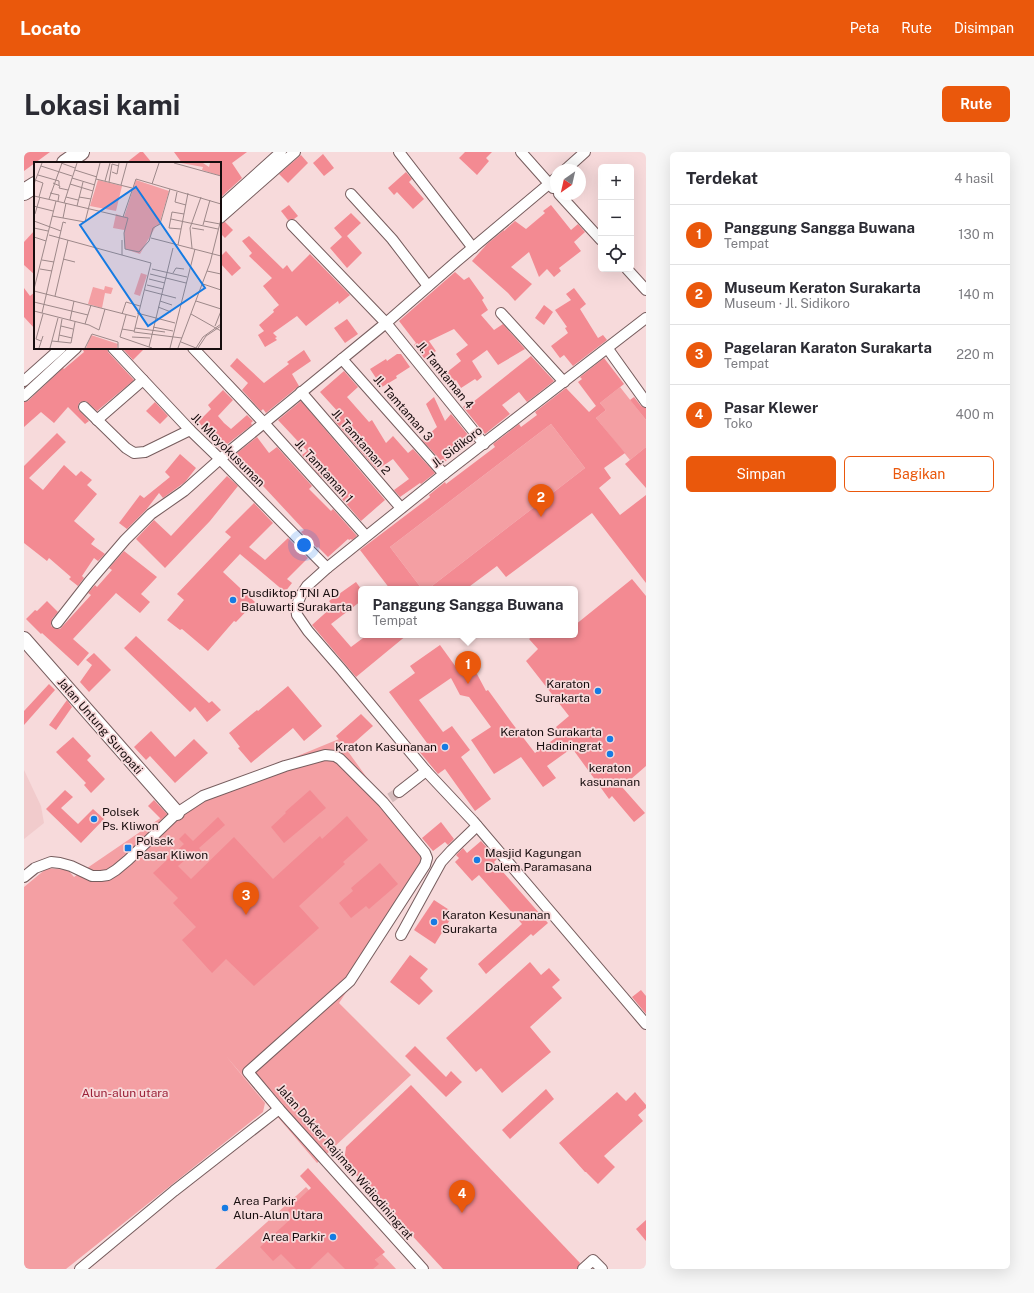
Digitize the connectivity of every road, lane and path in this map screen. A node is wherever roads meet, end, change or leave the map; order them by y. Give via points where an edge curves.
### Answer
1 (81, 152) edge
2 (281, 152) edge
3 (295, 152) edge
4 (399, 152) edge
5 (521, 152) edge
6 (585, 152) edge
7 (66, 162) edge
8 (572, 164) edge
9 (550, 180) edge
10 (34, 185) edge
11 (550, 187) edge
12 (24, 192) edge
13 (351, 194) dead end
14 (564, 200) edge
15 (221, 206) edge
16 (221, 217) edge
17 (292, 225) dead end
18 (598, 237) edge
19 (473, 248) junction
20 (630, 272) edge
21 (428, 286) junction
22 (646, 290) edge
23 (502, 313) dead end
24 (646, 318) edge
25 (386, 323) junction
26 (608, 348) junction
27 (60, 349) edge
28 (75, 349) edge
29 (114, 349) edge
30 (194, 349) edge
31 (342, 359) junction
32 (143, 380) junction
33 (24, 381) edge
34 (564, 382) junction
35 (301, 392) junction
36 (24, 396) edge
37 (646, 402) edge
38 (84, 408) dead end
39 (97, 420) junction
40 (264, 423) junction
41 (190, 430) junction
42 (484, 444) junction
43 (220, 459) junction
44 (444, 474) junction
45 (401, 508) junction
46 (366, 536) junction
47 (327, 568) junction
48 (57, 623) dead end
49 (24, 639) edge
50 (426, 771) junction
51 (391, 797) junction
52 (177, 813) junction
53 (477, 826) junction
54 (24, 877) edge
55 (401, 936) dead end
56 (646, 1024) edge
57 (279, 1109) junction
58 (80, 1269) edge
59 (423, 1269) edge
60 (583, 1269) edge
61 (602, 1269) edge

1 - 7 main road
2 - 15 street
3 - 16 street
4 - 19 street
5 - 9 street
6 - 8 street
10 - 12 main road
11 - 19 street
13 - 21 street via 392,239
14 - 18 street
17 - 25 street, Jl. Tamtaman 4
19 - 21 street
20 - 22 street
21 - 25 street
23 - 34 street
24 - 26 street, Jl. Sidikoro
25 - 31 street
25 - 42 street, Jl. Tamtaman 4
26 - 34 street, Jl. Sidikoro
26 - 37 street
27 - 33 street
28 - 36 street
29 - 32 street, Jl. Mloyokusuman
30 - 40 street, Jl. Tamtaman 1
31 - 35 street
31 - 44 street, Jl. Tamtaman 3
32 - 39 street
32 - 41 street, Jl. Mloyokusuman
34 - 42 street, Jl. Sidikoro
35 - 40 street
35 - 45 street, Jl. Tamtaman 2
38 - 39 street
39 - 41 street via 126,448 137,454
40 - 43 street
40 - 46 street, Jl. Tamtaman 1
41 - 43 street, Jl. Mloyokusuman
42 - 44 street, Jl. Sidikoro
43 - 47 street, Jl. Mloyokusuman
43 - 48 street via 151,514 125,540
44 - 45 street, Jl. Sidikoro
45 - 46 street, Jl. Sidikoro
46 - 47 street, Jl. Sidikoro
47 - 50 street, Jl. Sidikoro via 301,595 296,607 297,615
49 - 52 street, Jalan Untung Suropati
50 - 51 street
50 - 53 street
51 - 52 street via 340,759 324,755 285,766 203,796
51 - 57 street, Jalan Dokter Rajiman Widiodiningrat via 425,853 425,865 350,981 248,1072
52 - 54 street via 128,860 108,875 92,876 71,866 51,862 35,868
53 - 55 street via 441,862
53 - 56 street
57 - 58 street
57 - 59 street, Jalan Dokter Rajiman Widiodiningrat
60 - 61 street via 593,1260

